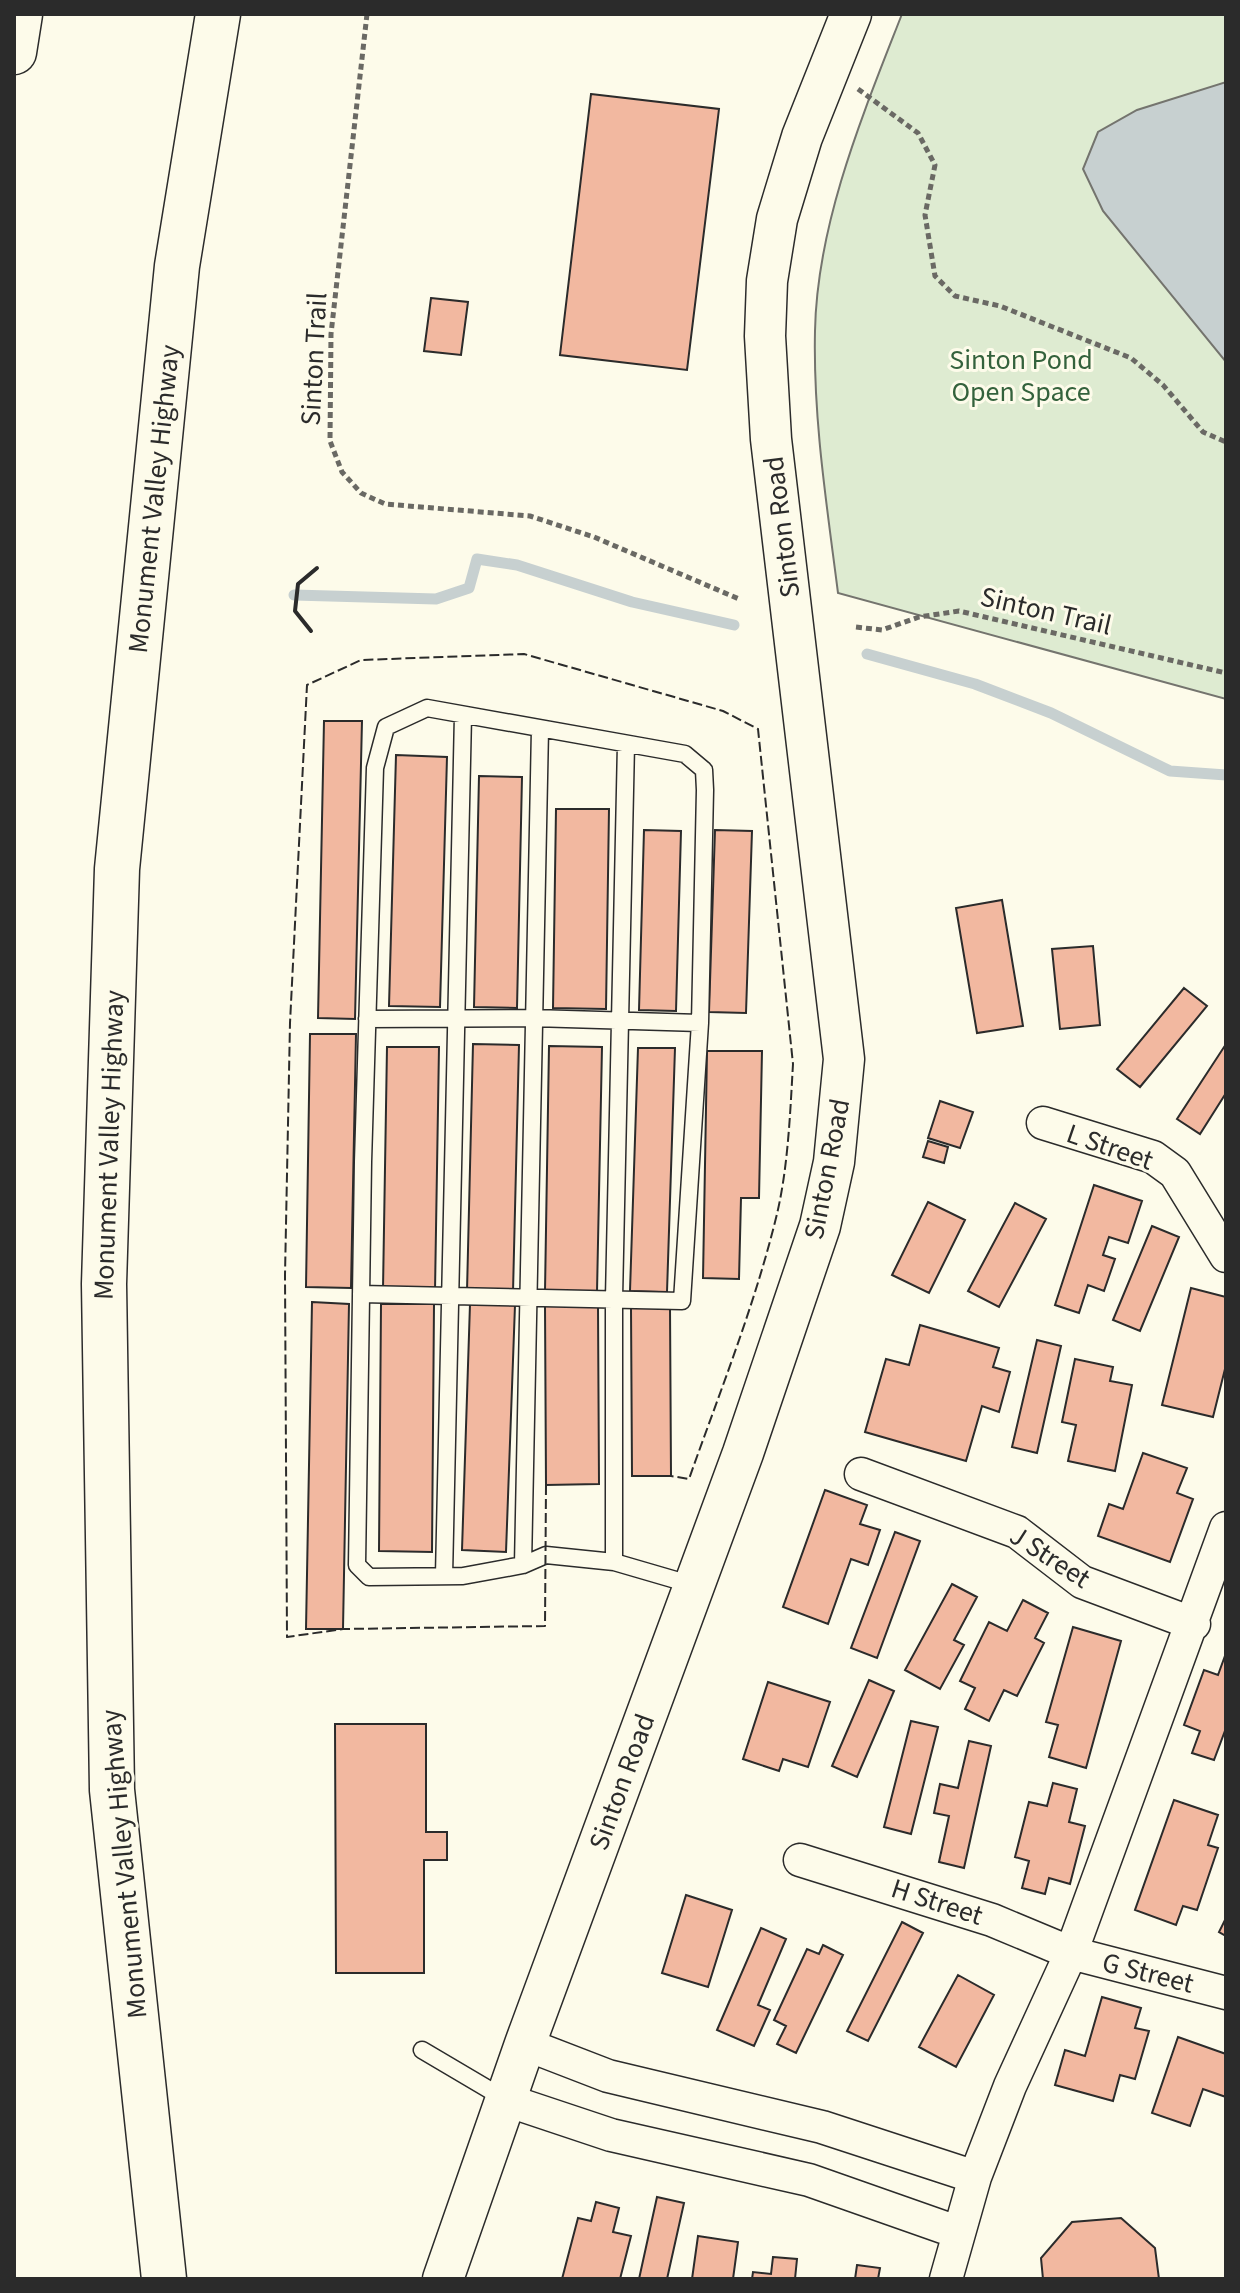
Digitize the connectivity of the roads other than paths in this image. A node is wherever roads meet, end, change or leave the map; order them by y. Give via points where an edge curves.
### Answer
1 (218, 14) edge
2 (851, 14) edge
3 (463, 715) junction
4 (540, 729) junction
5 (626, 744) junction
6 (457, 1018) junction
7 (533, 1018) junction
8 (367, 1019) junction
9 (622, 1021) junction
10 (700, 1023) junction
11 (1043, 1123) dead end
12 (1226, 1256) edge
13 (361, 1294) junction
14 (452, 1296) junction
15 (530, 1297) junction
16 (614, 1298) junction
17 (861, 1474) dead end
18 (1226, 1528) edge
19 (614, 1562) junction
20 (523, 1565) junction
21 (444, 1576) junction
22 (694, 1585) junction
23 (1194, 1624) junction
24 (800, 1860) dead end
25 (1071, 1953) junction
26 (1226, 1993) edge
27 (525, 2044) junction
28 (422, 2050) dead end
29 (506, 2100) junction
30 (975, 2177) junction
31 (957, 2232) junction
32 (164, 2279) edge
33 (443, 2279) edge
34 (946, 2279) edge

1 - 32 highway, Monument Valley Highway via 177,266 117,869 104,1284 112,1790
2 - 22 street, Sinton Road via 802,137 777,219 765,336 771,439 839,998 842,1102 820,1226
3 - 4 lane
3 - 6 lane
3 - 8 lane via 427,708 408,714 386,727 379,746
4 - 5 lane
4 - 7 lane
5 - 9 lane
5 - 10 lane via 685,754 704,770
6 - 7 lane
6 - 8 lane
6 - 14 lane
7 - 9 lane
7 - 15 lane
8 - 13 lane
9 - 10 lane
9 - 16 lane
10 - 16 lane via 682,1301
11 - 12 street, L Street via 1153,1157 1175,1173
13 - 14 lane
13 - 21 lane via 357,1565 369,1577
14 - 15 lane
14 - 21 lane
15 - 16 lane
15 - 20 lane
16 - 19 lane
17 - 23 street, J Street via 1017,1532 1082,1582
18 - 23 street
19 - 20 lane via 546,1555
19 - 22 lane
20 - 21 lane
22 - 27 street, Sinton Road
23 - 25 street
24 - 25 street, H Street via 992,1920
25 - 26 street, G Street
25 - 30 street
27 - 29 street, Sinton Road
27 - 30 street via 608,2076 822,2127
28 - 29 lane
29 - 31 street via 611,2135 809,2180
29 - 33 street, Sinton Road
30 - 31 street
31 - 34 street

